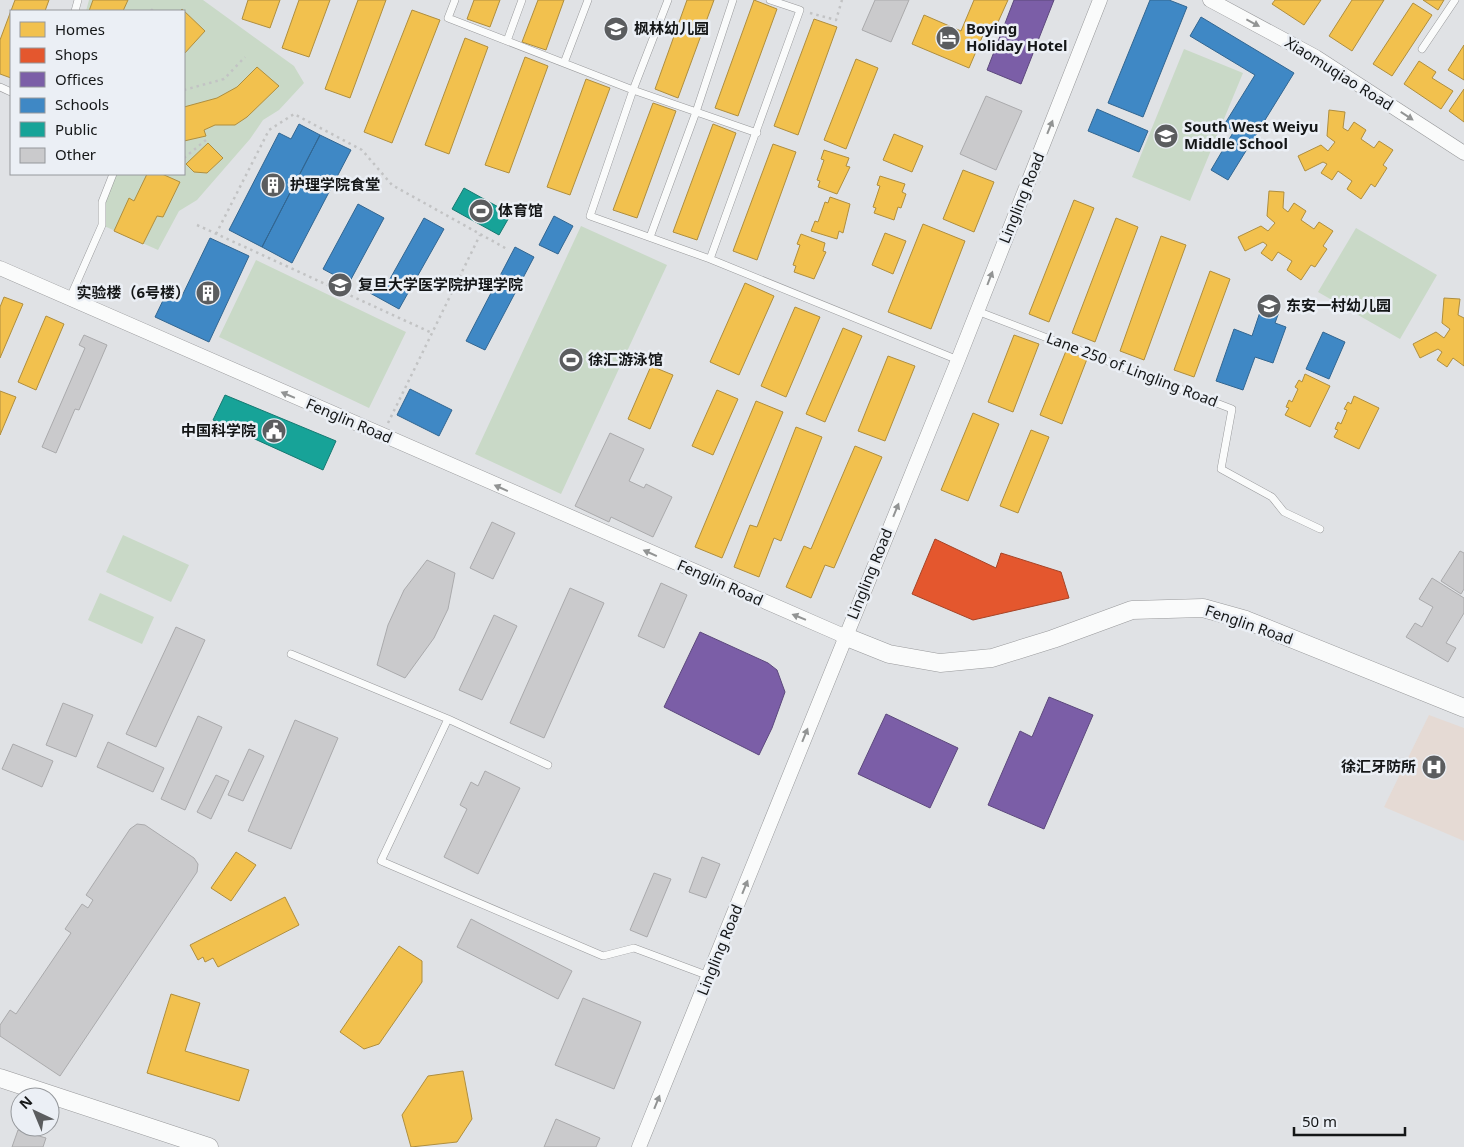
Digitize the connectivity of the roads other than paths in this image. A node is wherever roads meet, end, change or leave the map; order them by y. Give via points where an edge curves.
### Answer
1 (455, 0) edge
2 (522, 0) edge
3 (588, 0) edge
4 (668, 0) edge
5 (733, 0) edge
6 (770, 0) edge
7 (1100, 0) edge
8 (1210, 0) edge
9 (1455, 0) edge
10 (507, 41) junction
11 (1422, 49) dead end
12 (564, 63) junction
13 (633, 90) junction
14 (696, 112) junction
15 (757, 134) junction
16 (1464, 153) edge
17 (113, 175) edge
18 (650, 237) junction
19 (710, 259) junction
20 (0, 268) edge
21 (69, 300) junction
22 (977, 311) junction
23 (958, 360) junction
24 (1320, 529) dead end
25 (844, 636) junction
26 (291, 654) dead end
27 (1464, 708) edge
28 (448, 719) junction
29 (548, 765) dead end
30 (709, 976) junction
31 (0, 1078) edge
32 (209, 1147) edge
33 (639, 1147) edge

1 - 10 lane via 448,18
2 - 10 lane
3 - 12 lane
4 - 13 lane
5 - 14 lane
6 - 15 lane via 800,10
22 -> 7 street, Lingling Road
8 -> 16 street, Xiaomuqiao Road via 1316,57
9 - 11 lane
10 - 12 lane
12 - 13 lane
13 - 14 lane
13 - 18 lane via 590,216
14 - 15 lane
14 - 18 lane
15 - 19 lane
17 - 21 lane via 102,202 102,225
18 - 19 lane
19 - 23 lane
20 - 21 street, Fenglin Road
25 -> 21 street, Fenglin Road
22 - 23 street, Lingling Road
22 - 24 lane, Lane 250 of Lingling Road via 1232,409 1221,469 1272,497 1284,512
25 -> 23 street, Lingling Road
25 - 27 street, Fenglin Road via 889,654 940,663 992,658 1132,610 1203,608 1246,620
30 -> 25 street, Lingling Road
26 - 28 lane
28 - 29 lane
28 - 30 lane via 381,861 603,956 634,948
33 -> 30 street, Lingling Road
31 - 32 street

